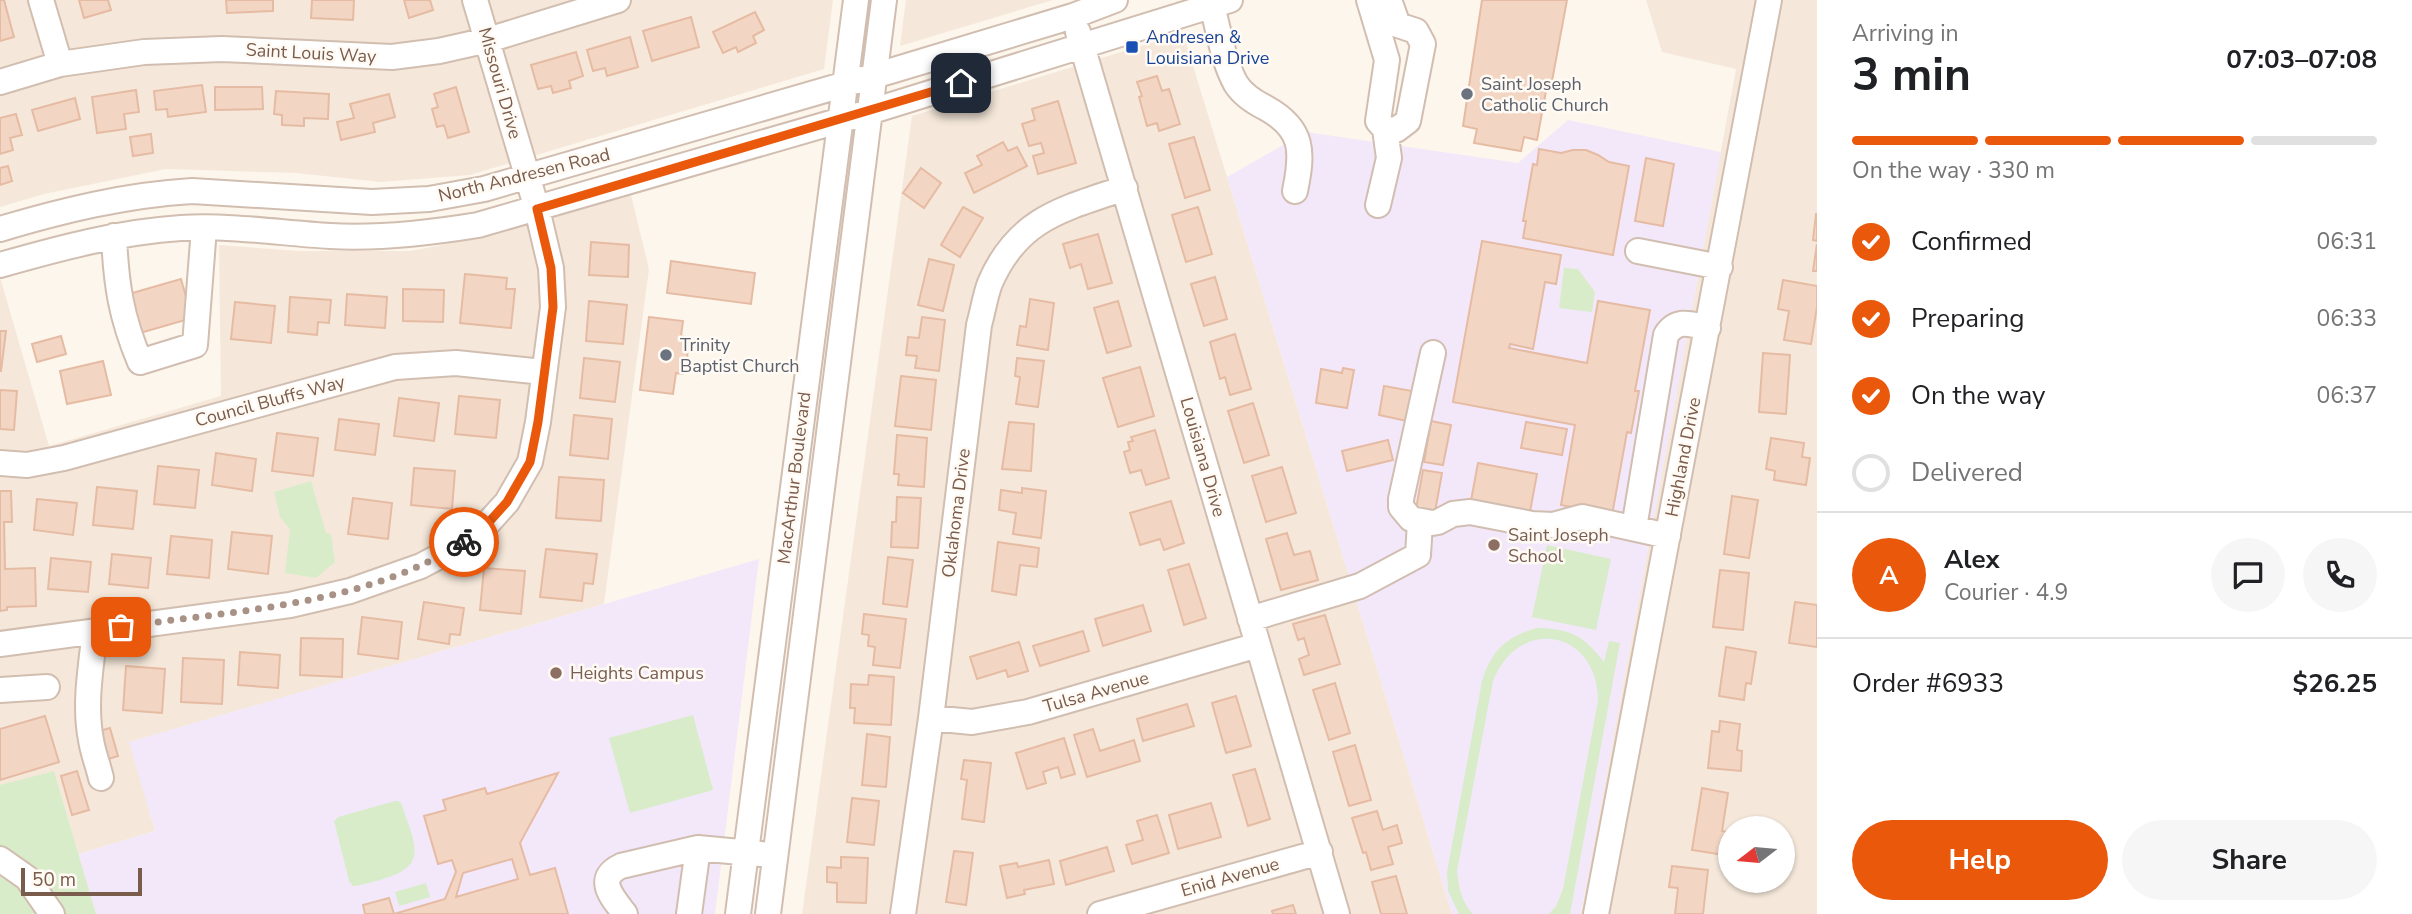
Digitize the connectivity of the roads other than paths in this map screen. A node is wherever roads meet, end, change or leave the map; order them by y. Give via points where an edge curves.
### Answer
1 (41, 0) edge
2 (475, 0) edge
3 (618, 0) edge
4 (856, 0) edge
5 (884, 0) edge
6 (1115, 0) edge
7 (1369, 0) edge
8 (1389, 0) edge
9 (1769, 0) edge
10 (1221, 3) edge
11 (1070, 8) edge
12 (1389, 28) junction
13 (488, 40) junction
14 (1082, 45) junction
15 (60, 64) junction
16 (874, 76) junction
17 (0, 82) edge
18 (844, 85) junction
19 (869, 112) junction
20 (840, 121) junction
21 (1385, 129) junction
22 (527, 178) junction
23 (1125, 188) junction
24 (1295, 191) dead end
25 (1378, 205) dead end
26 (537, 209) junction
27 (204, 228) junction
28 (0, 229) edge
29 (114, 236) junction
30 (1638, 251) dead end
31 (0, 265) edge
32 (1720, 267) junction
33 (1708, 328) junction
34 (1433, 354) dead end
35 (543, 372) junction
36 (0, 463) edge
37 (1420, 522) junction
38 (1634, 528) junction
39 (1668, 536) junction
40 (1250, 619) junction
41 (95, 631) junction
42 (0, 644) edge
43 (1258, 645) junction
44 (47, 687) dead end
45 (0, 690) edge
46 (931, 718) junction
47 (101, 778) dead end
48 (698, 848) junction
49 (746, 852) junction
50 (1320, 852) junction
51 (776, 856) junction
52 (0, 859) edge
53 (52, 914) edge
54 (625, 914) edge
55 (690, 914) edge
56 (738, 914) edge
57 (768, 914) edge
58 (903, 914) edge
59 (1100, 914) edge
60 (1338, 914) edge
61 (1596, 914) edge

1 - 15 street
2 - 13 street, Missouri Drive
3 - 13 street, Saint Louis Way
4 - 18 street, MacArthur Boulevard
5 - 16 street, MacArthur Boulevard
6 - 11 street, North Andresen Road
7 - 12 street
8 - 12 street
9 - 32 street, Highland Drive
10 - 14 street, North Andresen Road
10 - 24 street via 1231,73 1238,86 1287,122 1296,134 1301,163
11 - 14 street, Louisiana Drive
11 - 16 street, North Andresen Road
12 - 21 street via 1378,121
12 - 21 street via 1416,31 1423,44 1408,121 1401,128
13 - 15 street, Saint Louis Way via 392,57 222,49 144,52
13 - 22 street, Missouri Drive
14 - 19 street, North Andresen Road
14 - 23 street, Louisiana Drive
15 - 17 street, Saint Louis Way
16 - 18 street, North Andresen Road
16 - 19 street, MacArthur Boulevard
18 - 20 street, MacArthur Boulevard
18 - 22 street, North Andresen Road
19 - 20 street, North Andresen Road
19 - 51 street, MacArthur Boulevard
20 - 26 street, North Andresen Road
20 - 49 street, MacArthur Boulevard
21 - 25 street via 1389,158
22 - 26 street, Missouri Drive
22 - 28 street, North Andresen Road via 429,199 372,202 164,192 84,206
23 - 40 street, Louisiana Drive
23 - 46 street, Oklahoma Drive via 1051,214 1029,228 1004,255 989,286 979,325
26 - 27 street, North Andresen Road via 478,225 409,234 329,236
26 - 35 street, Missouri Drive via 551,268 553,307
27 - 29 street, North Andresen Road
27 - 29 street via 195,345 140,362 118,295
29 - 31 street, North Andresen Road
30 - 32 street
32 - 33 street, Highland Drive
33 - 38 street via 1684,322 1666,335
33 - 39 street, Highland Drive
34 - 37 street via 1401,499 1405,514
35 - 36 street, Council Bluffs Way via 456,363 395,368 64,458 27,466
35 - 41 street, Missouri Drive via 530,462 507,502 480,532 451,550 421,566 350,591 290,605
37 - 38 street via 1438,522 1470,512 1545,525 1582,517
37 - 40 street via 1418,555 1360,586
38 - 39 street
39 - 61 street, Highland Drive
40 - 43 street, Louisiana Drive
41 - 42 street, Missouri Drive
41 - 47 street via 88,721
43 - 46 street, Tulsa Avenue via 1028,712 972,722
43 - 50 street, Louisiana Drive
44 - 45 street
46 - 58 street, Oklahoma Drive
48 - 49 street
48 - 54 street via 615,868 607,889
48 - 55 street
49 - 51 street
49 - 56 street, MacArthur Boulevard
50 - 59 street, Enid Avenue
50 - 60 street, Louisiana Drive
51 - 57 street, MacArthur Boulevard
52 - 53 street via 27,878

